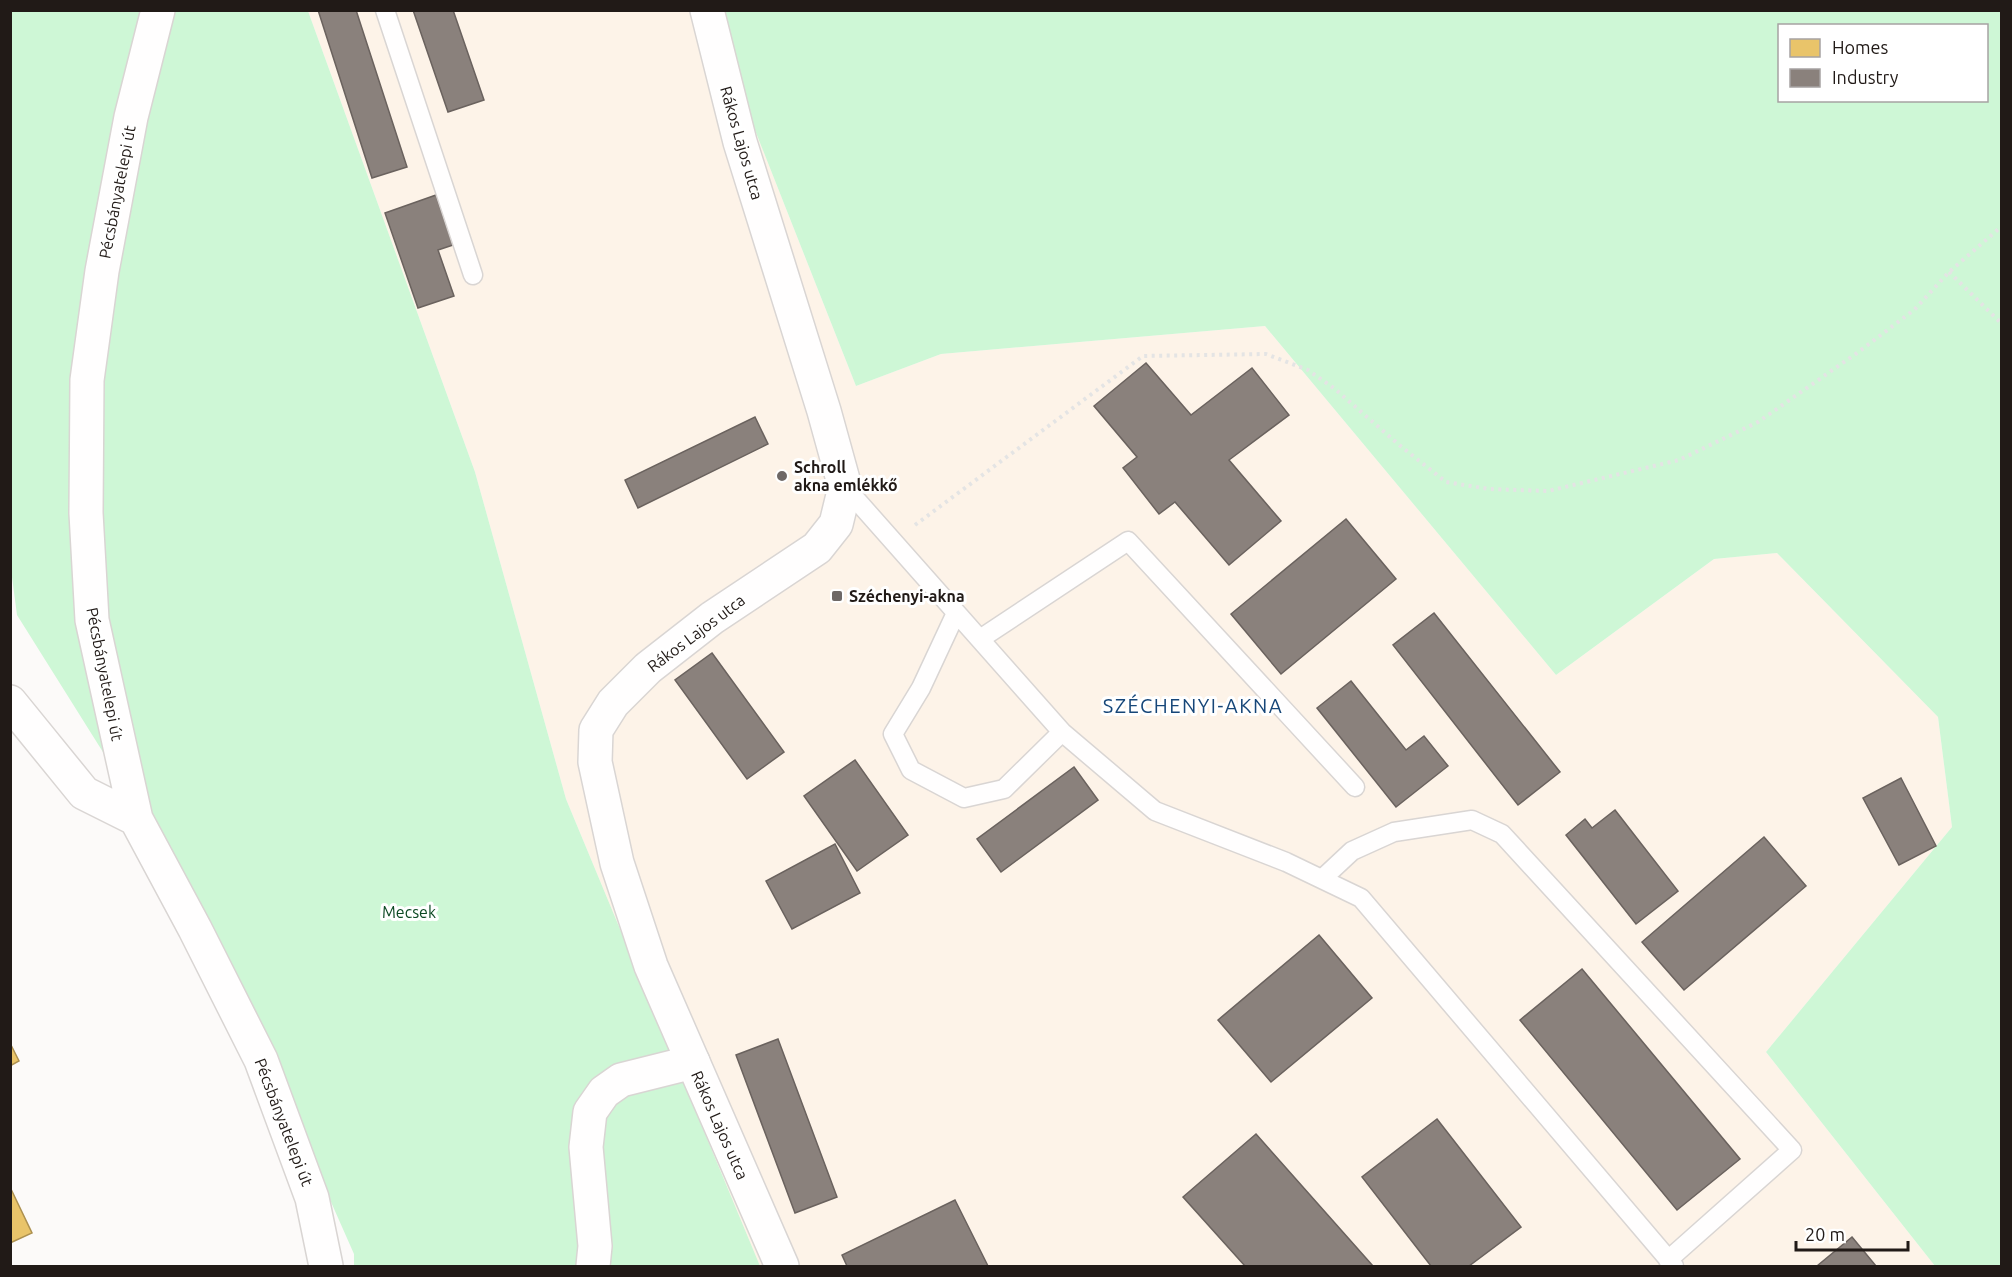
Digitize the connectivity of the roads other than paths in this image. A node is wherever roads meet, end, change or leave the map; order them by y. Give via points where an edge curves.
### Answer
1 (158, 10) edge
2 (385, 10) edge
3 (706, 10) edge
4 (473, 275) dead end
5 (844, 487) junction
6 (956, 613) junction
7 (980, 639) junction
8 (10, 702) edge
9 (1062, 732) junction
10 (1355, 788) dead end
11 (136, 819) junction
12 (1323, 879) junction
13 (693, 1062) junction
14 (1671, 1263) edge
15 (326, 1266) edge
16 (593, 1266) edge
17 (782, 1266) edge

1 - 11 street, Pécsbányatelepi út via 131,117 102,272 87,380 86,513 92,620
2 - 4 lane
3 - 5 street, Rákos Lajos utca via 740,141
5 - 6 lane
5 - 13 street, Rákos Lajos utca via 836,524 817,548 712,618 648,668 613,702 596,730 595,762 617,863 651,966
6 - 7 lane
6 - 9 lane via 921,687 893,734 911,770 964,798 1004,789
7 - 9 lane
7 - 10 lane via 1128,541
8 - 11 street via 84,793
9 - 12 lane via 1155,811
11 - 15 street, Pécsbányatelepi út via 261,1060 312,1198
12 - 14 lane via 1361,898
12 - 14 lane via 1352,851 1394,832 1472,820 1502,834 1792,1150
13 - 16 street via 621,1080 604,1092 590,1112 586,1147 595,1246
13 - 17 street, Rákos Lajos utca

